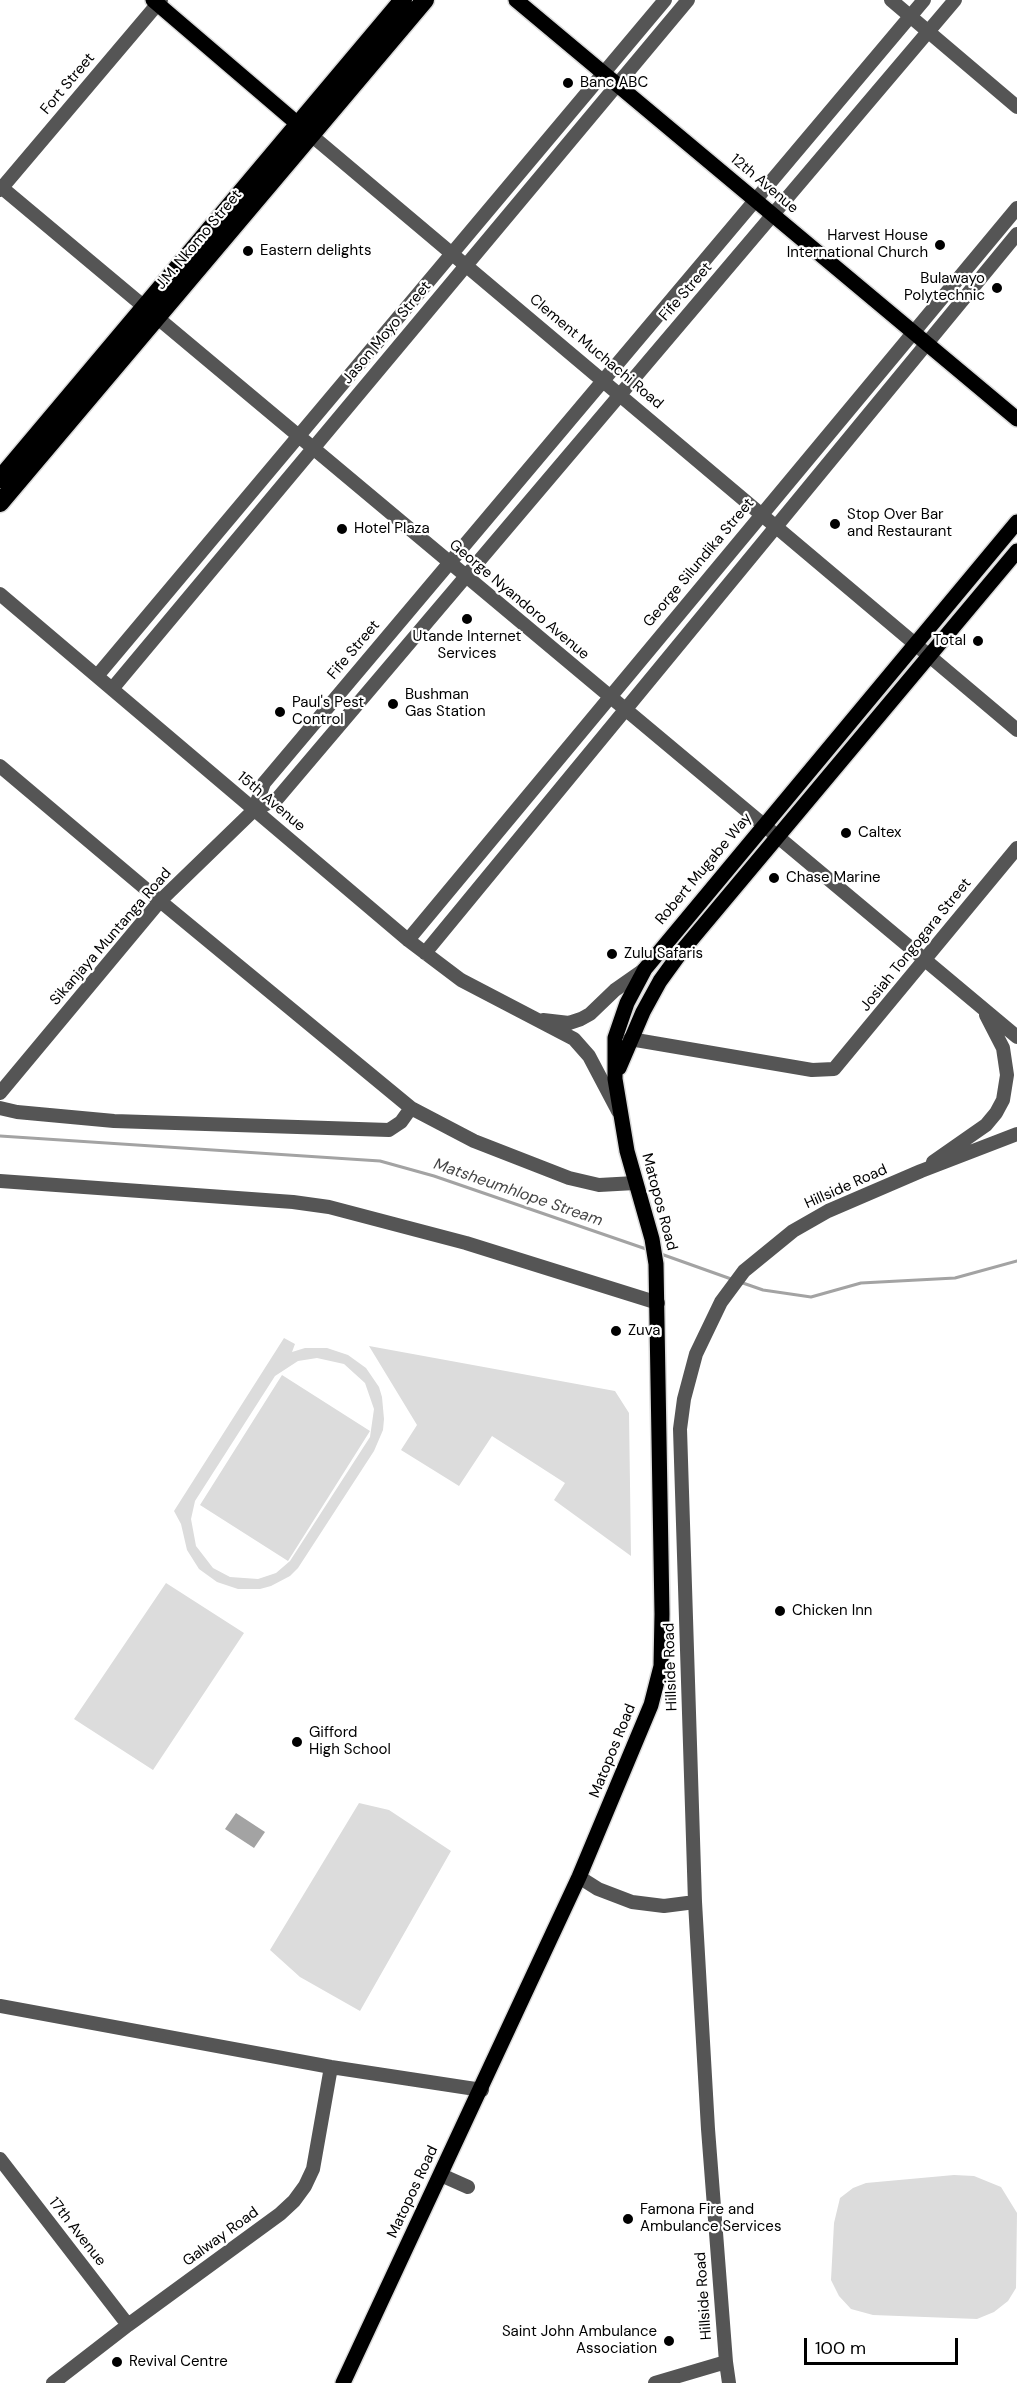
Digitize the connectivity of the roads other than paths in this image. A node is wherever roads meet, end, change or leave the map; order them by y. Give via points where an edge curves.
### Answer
1 (402, 0) edge
2 (425, 0) edge
3 (516, 0) edge
4 (665, 0) edge
5 (688, 0) edge
6 (891, 0) edge
7 (924, 0) edge
8 (955, 0) edge
9 (157, 1) edge
10 (910, 16) junction
11 (928, 32) junction
12 (603, 73) junction
13 (617, 85) junction
14 (1017, 107) edge
15 (305, 130) junction
16 (1, 188) edge
17 (755, 200) junction
18 (1017, 208) edge
19 (774, 216) junction
20 (1017, 234) edge
21 (452, 254) junction
22 (465, 266) junction
23 (150, 312) junction
24 (912, 332) junction
25 (927, 344) junction
26 (603, 381) junction
27 (618, 394) junction
28 (1017, 419) edge
29 (298, 436) junction
30 (312, 448) junction
31 (0, 479) edge
32 (0, 503) edge
33 (761, 514) junction
34 (1017, 522) edge
35 (776, 527) junction
36 (1017, 551) edge
37 (449, 563) junction
38 (465, 576) junction
39 (0, 594) edge
40 (915, 645) junction
41 (929, 656) junction
42 (97, 676) junction
43 (112, 689) junction
44 (609, 697) junction
45 (625, 710) junction
46 (1017, 730) edge
47 (0, 766) edge
48 (254, 810) junction
49 (764, 826) junction
50 (777, 838) junction
51 (1017, 848) edge
52 (160, 901) junction
53 (408, 940) junction
54 (425, 953) junction
55 (924, 960) junction
56 (645, 969) junction
57 (982, 1008) junction
58 (532, 1018) junction
59 (1017, 1037) edge
60 (630, 1039) junction
61 (615, 1080) junction
62 (0, 1093) edge
63 (0, 1108) edge
64 (411, 1108) junction
65 (619, 1113) junction
66 (1017, 1134) edge
67 (921, 1171) junction
68 (0, 1181) edge
69 (635, 1183) junction
70 (658, 1303) junction
71 (579, 1877) junction
72 (695, 1902) junction
73 (0, 2007) edge
74 (331, 2067) junction
75 (482, 2090) junction
76 (0, 2160) edge
77 (441, 2175) junction
78 (468, 2187) dead end
79 (124, 2320) junction
80 (726, 2362) junction
81 (53, 2383) edge
82 (343, 2383) edge
83 (655, 2383) edge
84 (729, 2383) edge

1 - 15 highway, J.M. Nkomo Street
2 - 15 highway, J.M. Nkomo Street
3 - 12 main road, 12th Avenue
4 - 12 street, Jason Moyo Street
5 - 13 street, Jason Moyo Street
6 - 10 street
7 - 10 street, Fife Street
8 - 11 street, Fife Street
9 - 15 main road, Clement Muchachi Road
9 - 16 street, Fort Street
10 - 11 street
10 - 17 street, Fife Street
11 - 14 street
11 - 19 street, Fife Street
12 - 13 main road, 12th Avenue
12 - 21 street, Jason Moyo Street
13 - 17 main road, 12th Avenue
13 - 22 street, Jason Moyo Street
15 - 21 street, Clement Muchachi Road
15 - 23 highway, J.M. Nkomo Street
16 - 23 street, George Nyandoro Avenue
17 - 19 main road, 12th Avenue
17 - 26 street, Fife Street
18 - 24 street, George Silundika Street
19 - 24 main road, 12th Avenue
19 - 27 street, Fife Street
20 - 25 street
21 - 22 street, Clement Muchachi Road
21 - 29 street, Jason Moyo Street
22 - 26 street, Clement Muchachi Road
22 - 30 street, Jason Moyo Street
23 - 29 street, George Nyandoro Avenue
23 - 31 highway, J.M. Nkomo Street
23 - 32 highway, J.M. Nkomo Street
24 - 25 main road, 12th Avenue
24 - 33 street, George Silundika Street
25 - 28 main road, 12th Avenue
25 - 35 street
26 - 27 street, Clement Muchachi Road
26 - 37 street, Fife Street
27 - 33 street, Clement Muchachi Road
27 - 38 street, Fife Street
29 - 30 street, George Nyandoro Avenue
29 - 42 street, Jason Moyo Street
30 - 37 street, George Nyandoro Avenue
30 - 43 street, Jason Moyo Street
33 - 35 street, Clement Muchachi Road
33 - 44 street, George Silundika Street
34 - 40 main road, Robert Mugabe Way
35 - 40 street, Clement Muchachi Road
35 - 45 street
36 - 41 main road
37 - 38 street, George Nyandoro Avenue
37 - 48 street, Fife Street via 264,783
38 - 44 street, George Nyandoro Avenue
38 - 48 street, Fife Street via 276,799
39 - 42 street, 15th Avenue
40 - 41 street, Clement Muchachi Road
40 - 49 main road, Robert Mugabe Way
41 - 46 street, Clement Muchachi Road
41 - 50 main road
42 - 43 street, 15th Avenue
43 - 48 street, 15th Avenue
44 - 45 street, George Nyandoro Avenue
44 - 53 street, George Silundika Street
45 - 49 street, George Nyandoro Avenue
45 - 54 street
47 - 52 street
48 - 52 street, Sikanjaya Muntanga Road
48 - 53 street, 15th Avenue
49 - 50 street, George Nyandoro Avenue
49 - 56 main road, Robert Mugabe Way
50 - 55 street, George Nyandoro Avenue
50 - 60 main road via 674,962
51 - 55 street, Josiah Tongogara Street
52 - 62 street, Sikanjaya Muntanga Road
52 - 64 street
53 - 54 street, 15th Avenue
54 - 58 street, 15th Avenue via 460,980
55 - 57 street, George Nyandoro Avenue
55 - 60 street, Josiah Tongogara Street via 834,1069 812,1070
56 - 58 street, 15th Avenue via 581,1019 569,1023
56 - 61 main road, Robert Mugabe Way via 615,1038
57 - 59 street, George Nyandoro Avenue
57 - 67 street via 1003,1048 1007,1075 1003,1100 986,1125
58 - 65 street, 15th Avenue via 574,1039 589,1056
60 - 61 main road
61 - 65 main road, Matopos Road
63 - 64 street via 114,1121 389,1130
64 - 69 street via 474,1141 569,1178 599,1185
65 - 69 main road, Matopos Road
66 - 67 street, Hillside Road
67 - 72 street, Hillside Road via 828,1211 744,1271 721,1302 696,1354 680,1429
68 - 70 street via 329,1207 466,1243
69 - 70 main road, Matopos Road via 652,1239
70 - 71 main road, Matopos Road via 661,1666 651,1705
71 - 72 street via 632,1902 664,1906
71 - 75 main road, Matopos Road
72 - 80 street, Hillside Road
73 - 74 street
74 - 75 street
74 - 79 street, Galway Road via 313,2169 294,2201
75 - 77 main road, Matopos Road
76 - 79 street
77 - 78 street
77 - 82 main road, Matopos Road
79 - 81 street, Galway Road
80 - 83 street
80 - 84 street, Hillside Road

